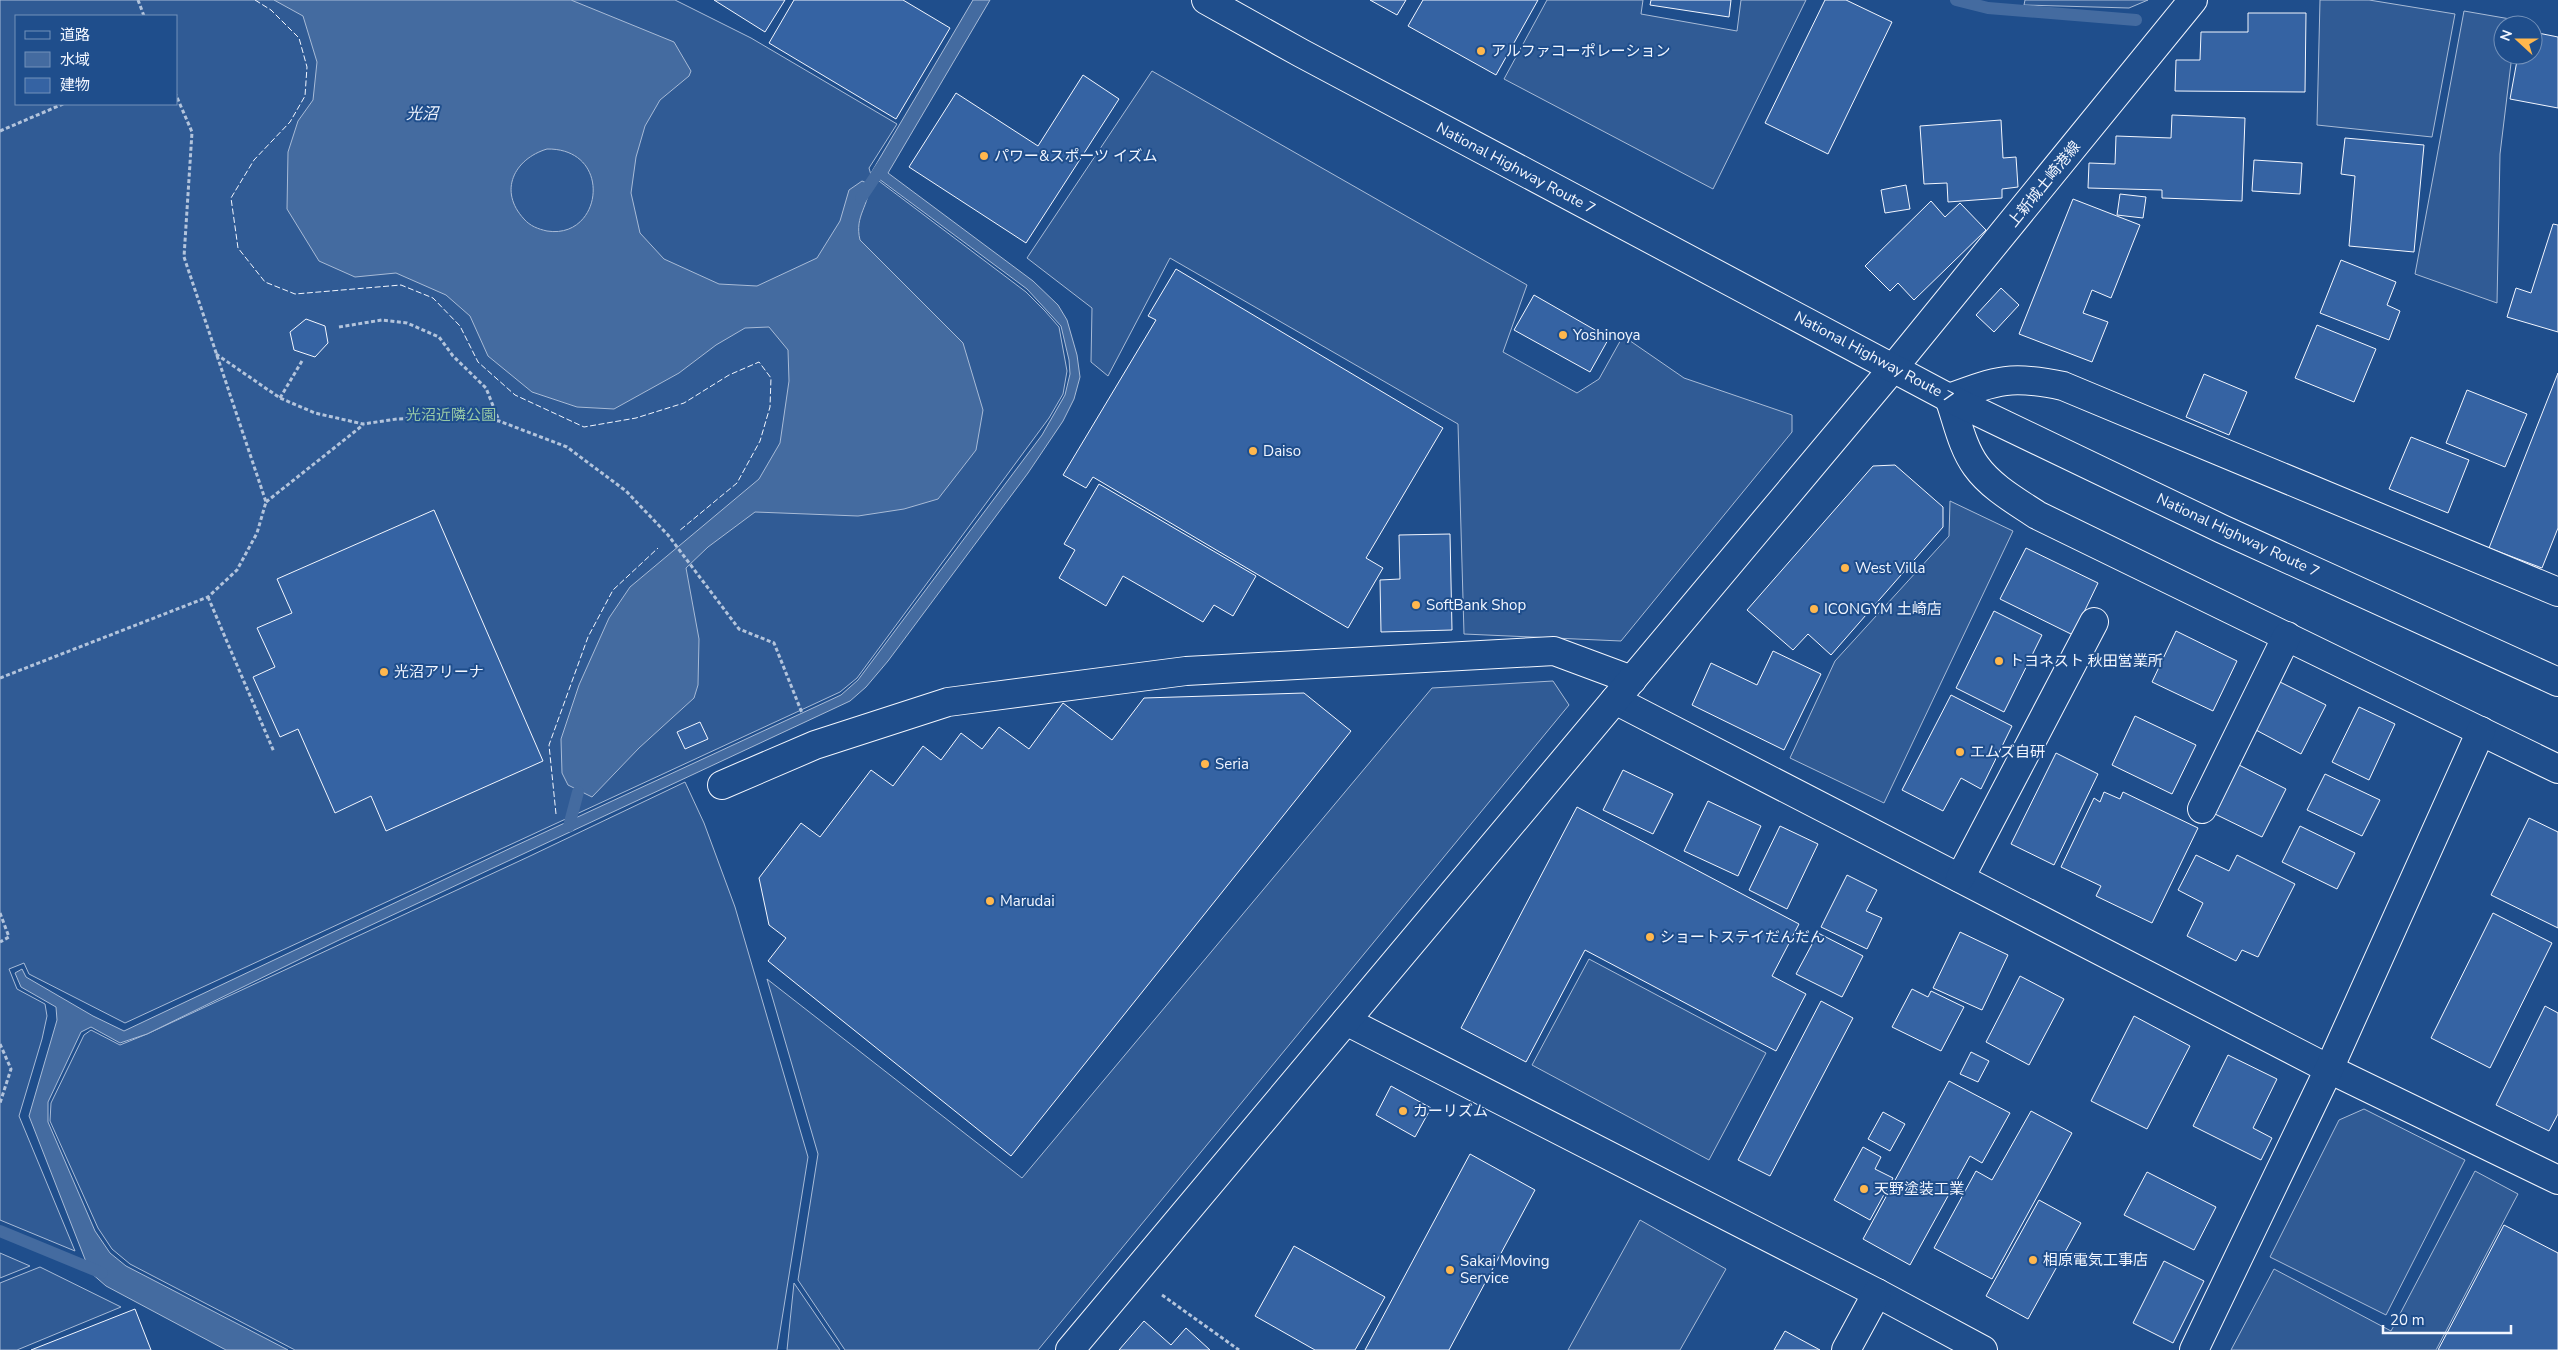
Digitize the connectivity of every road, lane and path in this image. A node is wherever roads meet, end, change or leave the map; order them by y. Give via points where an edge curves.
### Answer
1 (138, 0) edge
2 (1206, 0) edge
3 (2193, 0) edge
4 (144, 15) edge
5 (178, 100) edge
6 (62, 105) edge
7 (0, 131) edge
8 (339, 327) dead end
9 (216, 354) junction
10 (302, 361) dead end
11 (1894, 367) junction
12 (280, 398) junction
13 (1949, 398) junction
14 (499, 421) junction
15 (363, 424) junction
16 (266, 502) junction
17 (2558, 592) edge
18 (208, 596) junction
19 (2094, 622) dead end
20 (2286, 636) junction
21 (0, 678) edge
22 (2558, 682) edge
23 (1624, 690) junction
24 (797, 702) dead end
25 (2481, 731) junction
26 (274, 752) dead end
27 (2558, 769) edge
28 (722, 785) dead end
29 (2202, 809) dead end
30 (1960, 878) junction
31 (0, 913) edge
32 (0, 942) edge
33 (1346, 1021) junction
34 (0, 1044) edge
35 (2329, 1069) junction
36 (0, 1103) edge
37 (2558, 1180) edge
38 (1135, 1272) junction
39 (1877, 1293) junction
40 (1070, 1350) edge
41 (1239, 1350) edge
42 (1846, 1350) edge
43 (1983, 1350) edge
44 (2194, 1350) edge

1 - 4 path
2 - 11 main road, National Highway Route 7 via 1562,193
3 - 11 main road, 上新城土崎港線
5 - 9 path via 192,132 184,257
6 - 7 path
8 - 14 path via 390,321 407,323 439,337 453,356 486,388
9 - 12 path
9 - 16 path
10 - 12 path
11 - 13 main road, National Highway Route 7
11 - 23 main road, 上新城土崎港線
12 - 15 path via 315,413
13 - 17 main road via 2001,380 2029,379 2063,386
13 - 20 main road via 1976,466 1998,489 2037,515
13 - 22 main road, National Highway Route 7 via 2222,529
14 - 15 path via 458,417
14 - 24 path via 567,447 626,491 668,535 739,629 774,643
15 - 16 path
16 - 18 path via 257,533 237,570
18 - 21 path
18 - 26 path
19 - 30 main road
20 - 25 main road
20 - 29 main road
23 - 28 main road via 1554,651 1186,671 948,702 815,745
23 - 30 main road
23 - 33 main road, 上新城土崎港線
25 - 27 main road
25 - 35 main road
30 - 35 main road
31 - 32 path via 9,937
33 - 38 main road, 上新城土崎港線
33 - 39 main road
34 - 36 path via 11,1069
35 - 37 main road
35 - 44 main road
38 - 40 main road, 上新城土崎港線
38 - 41 path via 1165,1298
39 - 42 main road
39 - 43 main road

